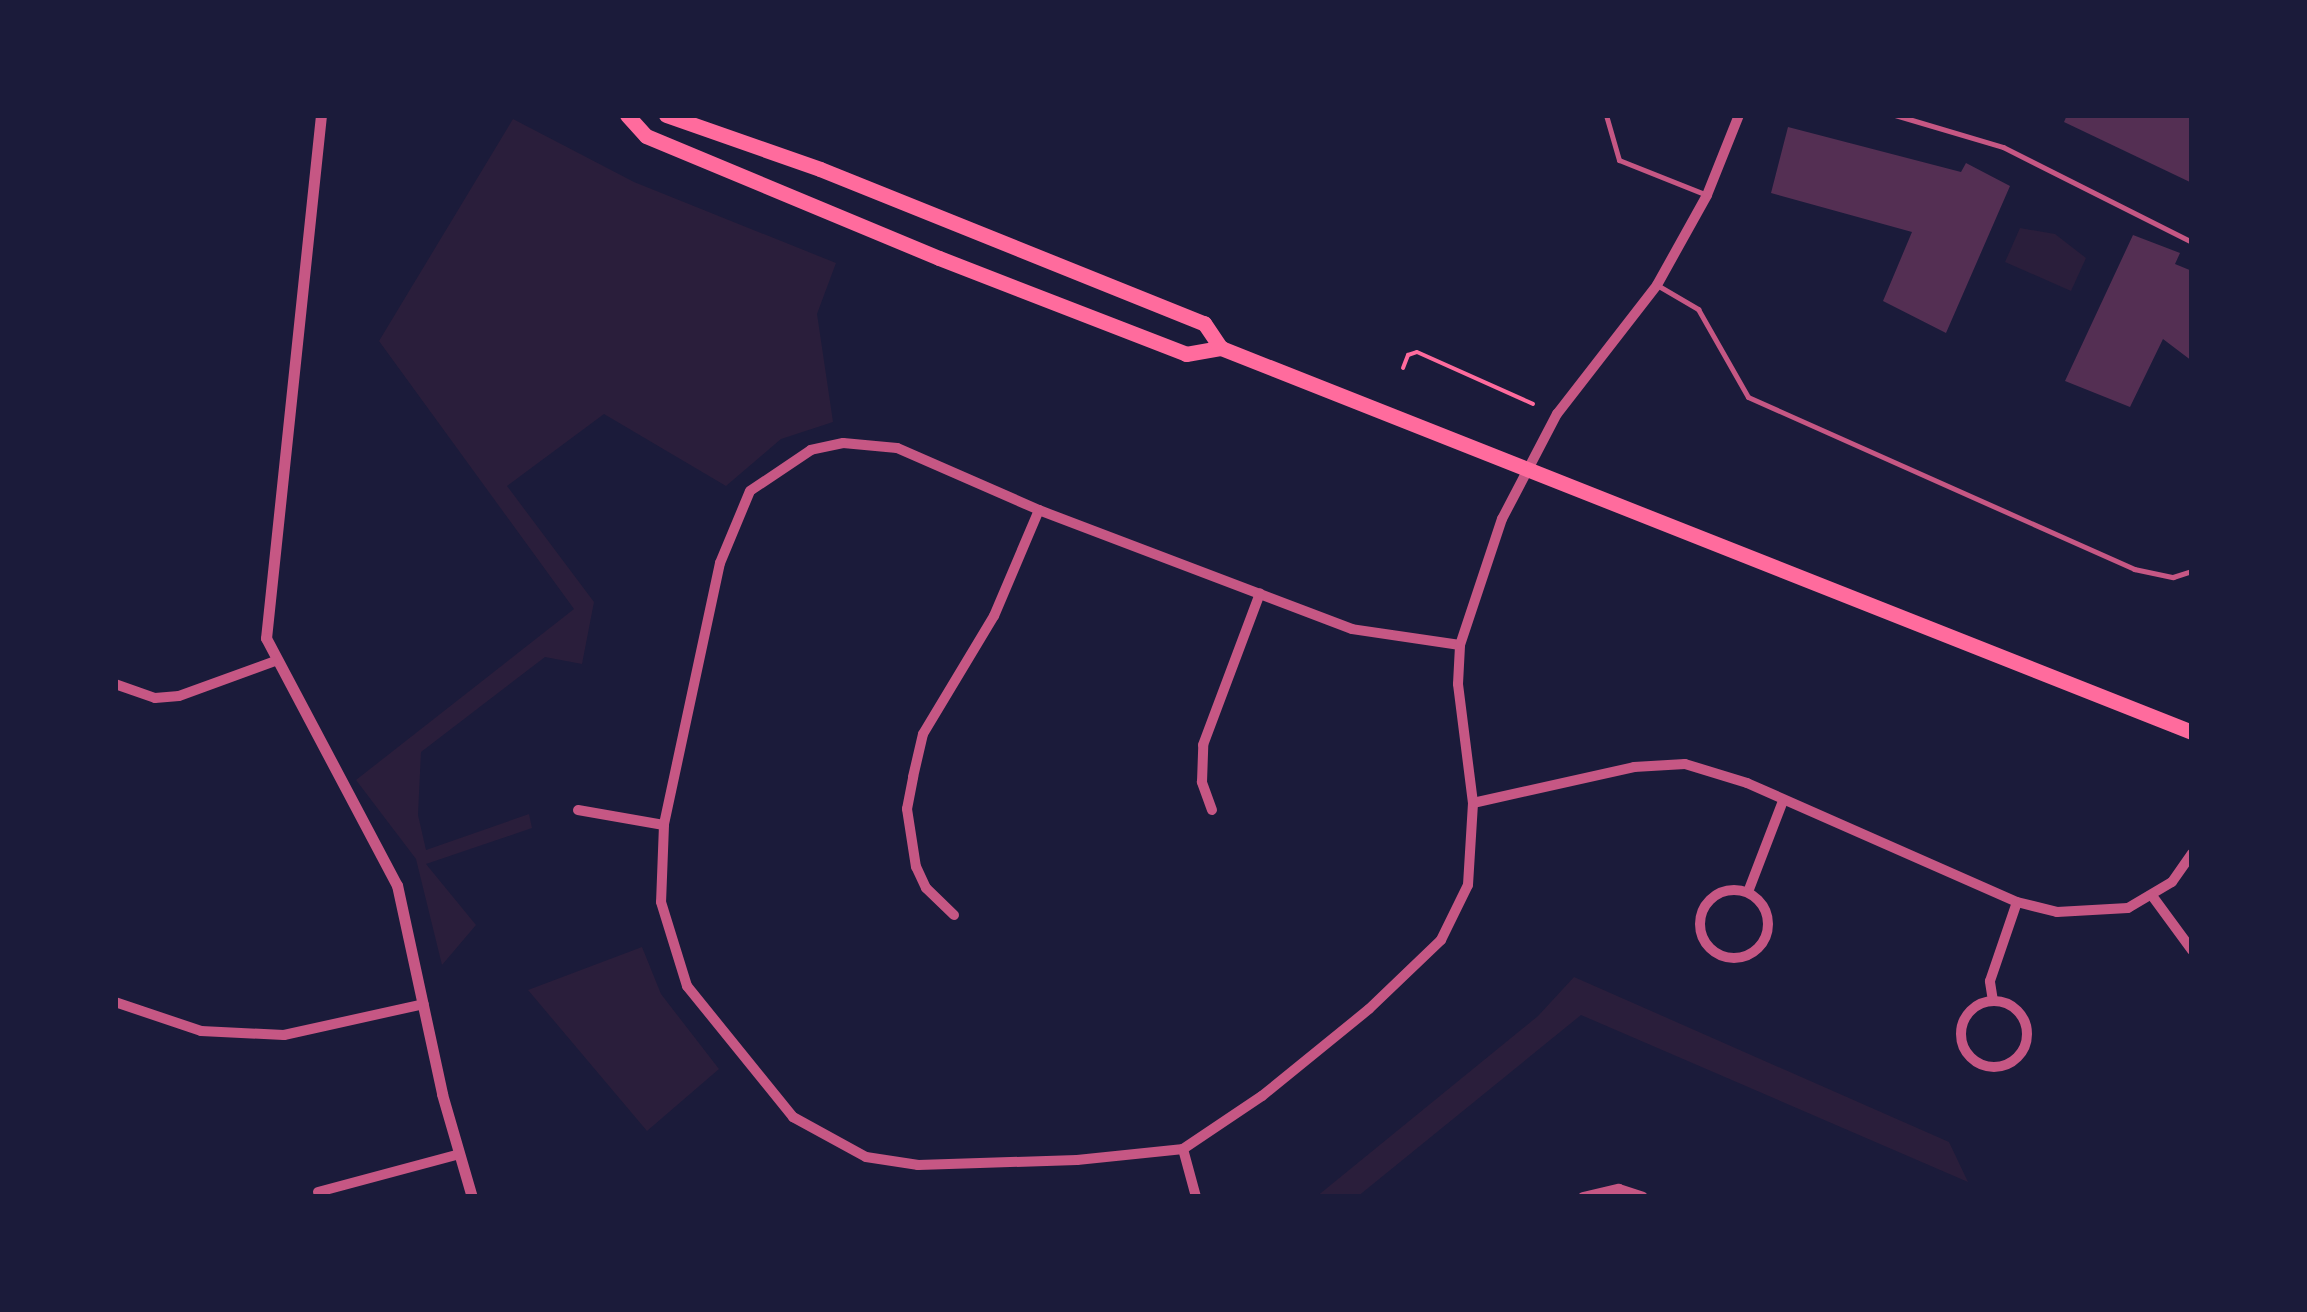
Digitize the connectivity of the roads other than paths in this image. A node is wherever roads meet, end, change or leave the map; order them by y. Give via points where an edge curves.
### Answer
1 (321, 115) edge
2 (666, 115) edge
3 (1606, 115) edge
4 (1739, 115) edge
5 (1895, 115) edge
6 (636, 116) edge
7 (1706, 195) junction
8 (2192, 242) edge
9 (1657, 285) junction
10 (1221, 348) junction
11 (1527, 470) junction
12 (1039, 510) junction
13 (2192, 571) edge
14 (1260, 593) junction
15 (1460, 646) junction
16 (274, 661) junction
17 (115, 684) edge
18 (2192, 732) edge
19 (1783, 801) junction
20 (1473, 803) junction
21 (578, 810) dead end
22 (1212, 810) dead end
23 (664, 825) junction
24 (2192, 854) edge
25 (1748, 892) junction
26 (2152, 896) junction
27 (2017, 902) junction
28 (954, 915) dead end
29 (2192, 950) edge
30 (1993, 1001) junction
31 (115, 1002) edge
32 (424, 1004) junction
33 (1184, 1148) junction
34 (456, 1154) junction
35 (318, 1192) dead end
36 (472, 1197) edge
37 (1196, 1197) edge
38 (1583, 1197) edge
39 (1643, 1197) edge

1 - 16 street via 266,592 265,630
2 - 10 main road via 820,169 1204,324
3 - 7 lane via 1619,160
4 - 7 street
5 - 8 lane via 2014,152
6 - 10 main road via 646,136 939,258 1186,354
7 - 9 street
9 - 11 street via 1573,391
9 - 13 lane via 1698,309 1748,397 2134,569 2173,577
10 - 11 main road
11 - 15 street via 1488,551
11 - 18 main road
12 - 14 street
12 - 23 street via 878,445 810,450 761,481 730,528
12 - 28 street via 994,616 922,734 907,810 916,867 926,888
14 - 15 street via 1352,629
14 - 22 street via 1203,745 1202,782
15 - 20 street via 1458,684
16 - 17 street via 179,696 156,698
16 - 32 street via 392,872
19 - 20 street via 1711,769 1667,764
19 - 25 street
19 - 27 street
20 - 33 street via 1468,885 1441,940 1278,1084
21 - 23 street
23 - 33 street via 661,902 686,986 793,1117 832,1143 918,1165 1077,1160
24 - 26 street
25 - 25 street via 1720,893 1700,916 1702,938 1720,956 1749,955 1766,937 1767,912
26 - 27 street via 2099,912 2056,912
26 - 29 street
27 - 30 street via 1990,981
30 - 30 street via 1971,1011 1961,1034 1971,1058 2000,1066 2018,1057 2028,1031 2015,1008
31 - 32 street via 201,1031 284,1035
32 - 34 street
33 - 37 street
34 - 35 street
34 - 36 street
38 - 39 street via 1619,1188

